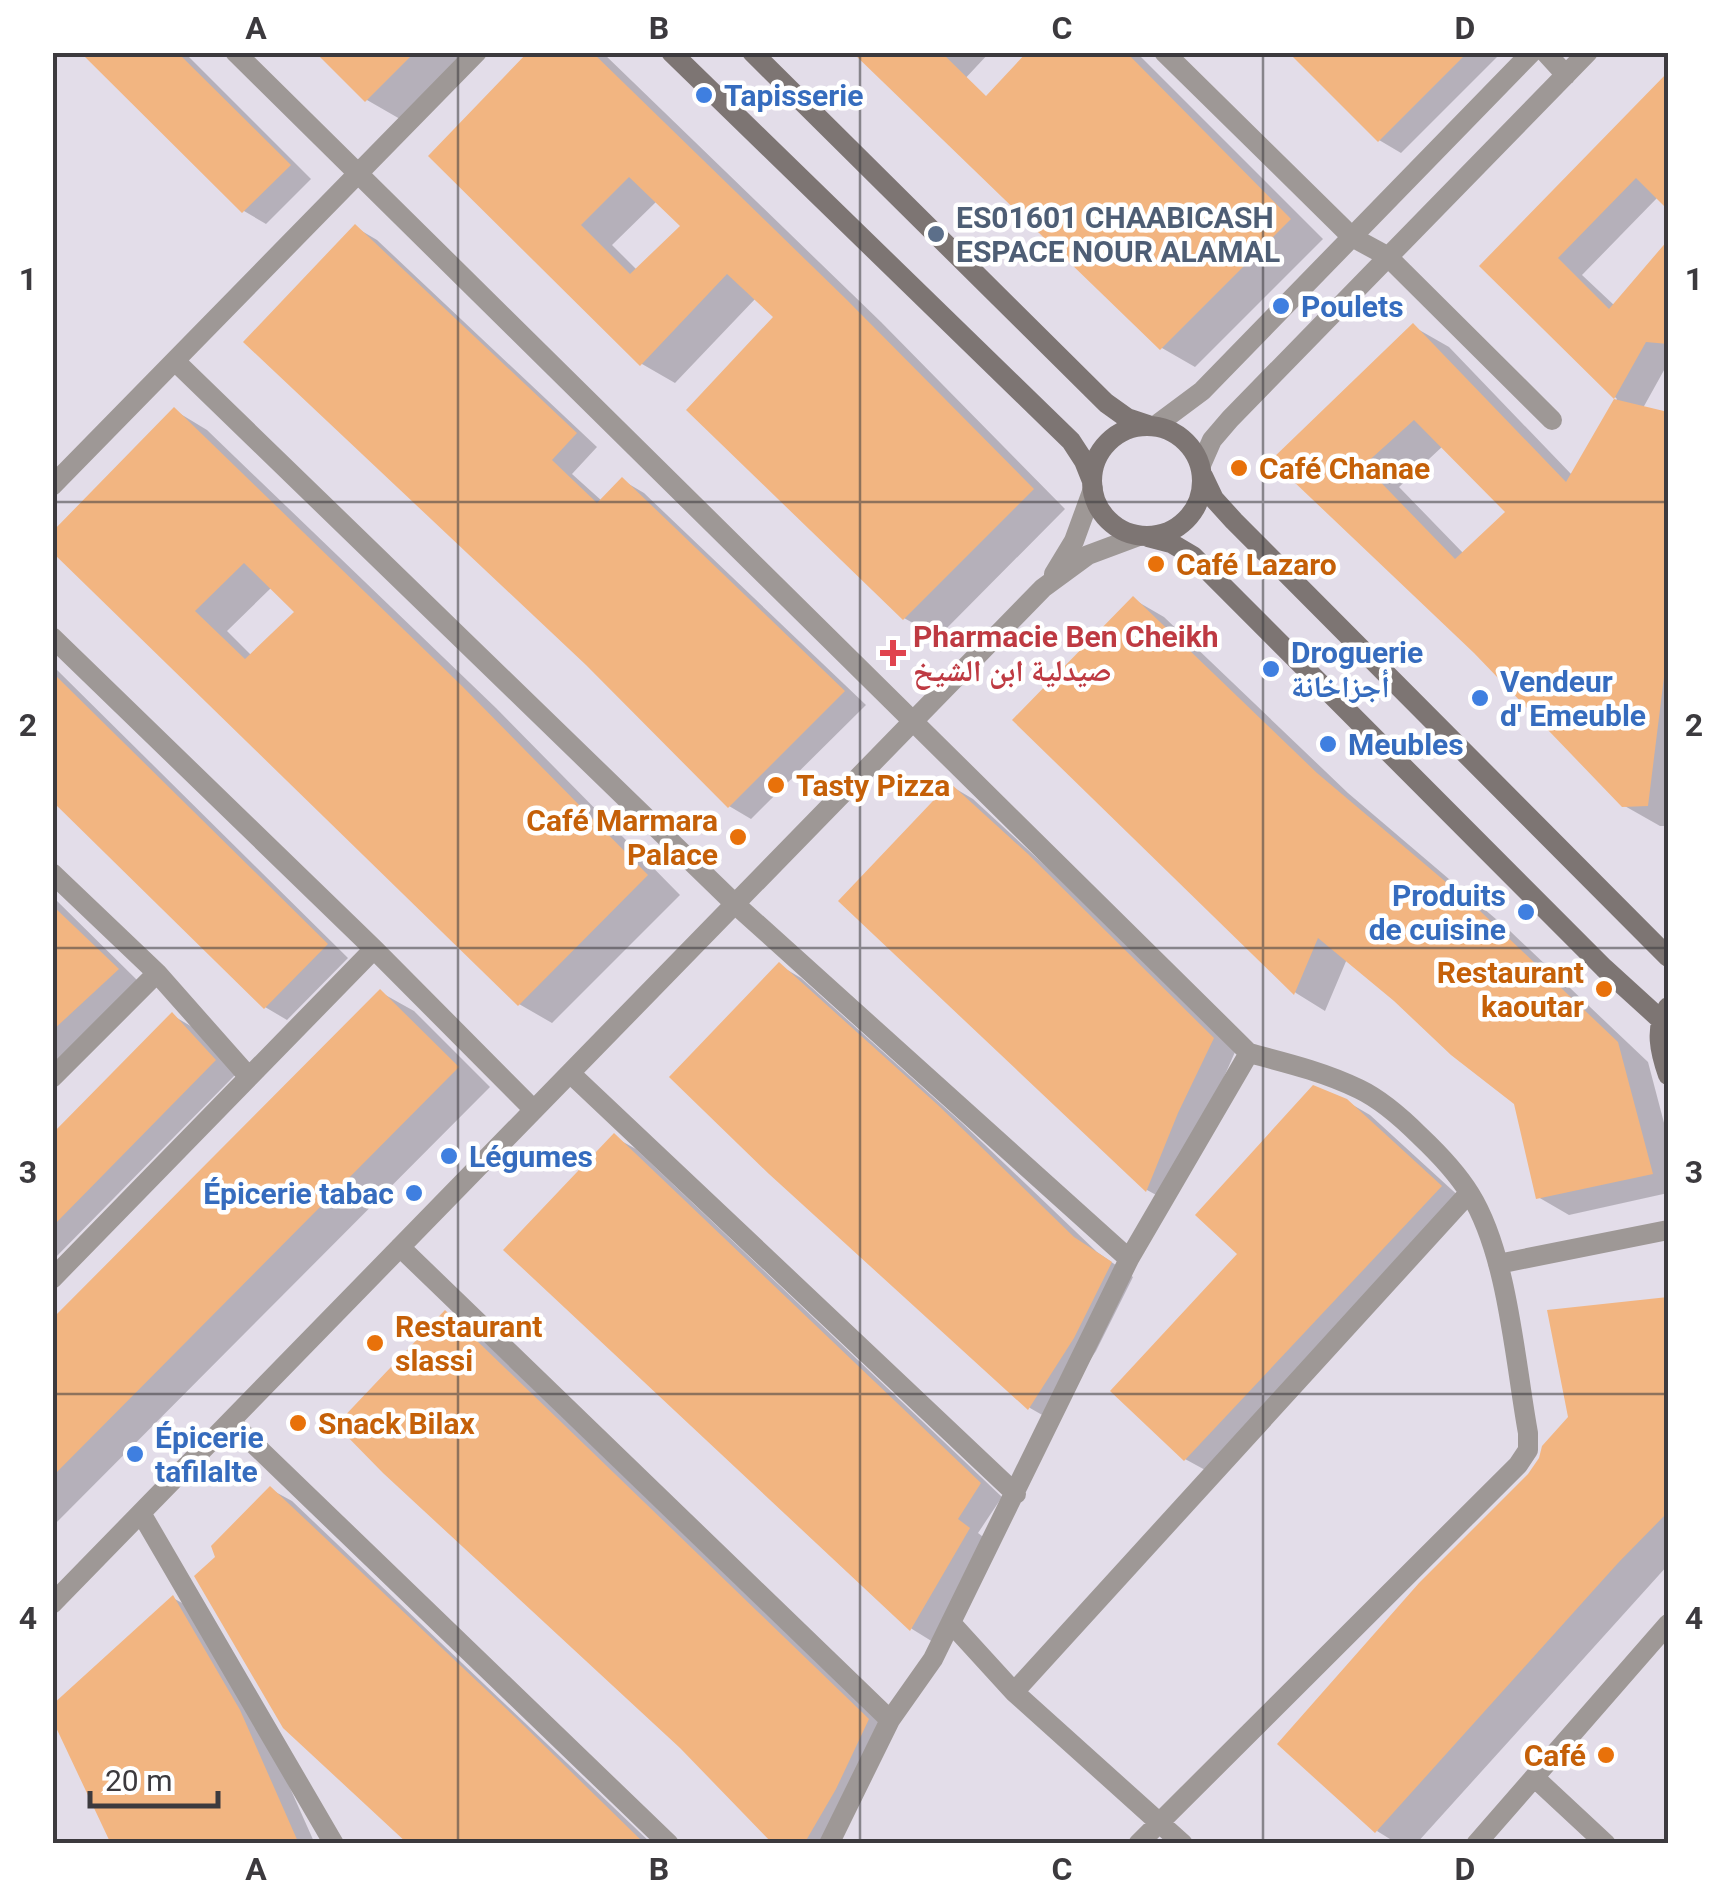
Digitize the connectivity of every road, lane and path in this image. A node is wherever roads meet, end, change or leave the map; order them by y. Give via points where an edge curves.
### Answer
1 (234, 52) edge
2 (478, 52) edge
3 (671, 52) edge
4 (752, 52) edge
5 (1164, 52) edge
6 (1532, 52) edge
7 (1545, 52) edge
8 (1588, 52) edge
9 (1566, 75) junction
10 (358, 175) junction
11 (1352, 237) junction
12 (1387, 256) junction
13 (176, 361) junction
14 (1552, 420) dead end
15 (1152, 425) junction
16 (1202, 471) junction
17 (1092, 485) junction
18 (52, 486) edge
19 (1143, 536) junction
20 (1043, 588) junction
21 (52, 638) edge
22 (914, 721) junction
23 (52, 874) edge
24 (735, 904) junction
25 (374, 949) junction
26 (1668, 958) edge
27 (157, 973) junction
28 (1664, 1013) edge
29 (1250, 1053) junction
30 (570, 1073) junction
31 (1668, 1075) edge
32 (249, 1076) junction
33 (52, 1078) edge
34 (534, 1110) junction
35 (1470, 1193) junction
36 (1668, 1230) edge
37 (400, 1248) junction
38 (1129, 1259) junction
39 (1498, 1264) junction
40 (52, 1278) edge
41 (230, 1422) junction
42 (1016, 1494) junction
43 (141, 1513) junction
44 (52, 1604) edge
45 (951, 1623) junction
46 (1668, 1624) edge
47 (1014, 1692) junction
48 (890, 1720) junction
49 (1535, 1778) junction
50 (1159, 1822) junction
51 (334, 1844) edge
52 (669, 1844) edge
53 (830, 1844) edge
54 (1138, 1844) edge
55 (1183, 1844) edge
56 (1476, 1844) edge
57 (1606, 1844) edge

1 - 10 street
2 - 10 street
3 - 17 street via 1070,441
4 - 15 street via 1106,402
5 - 11 street
6 - 11 street
7 - 9 street
8 - 9 street
9 - 12 street
10 - 13 street
10 - 22 street
11 - 12 street
11 - 15 street via 1202,391
12 - 14 street
12 - 16 street via 1230,419 1212,440
13 - 18 street
13 - 24 street
15 - 16 street via 1184,438
15 - 17 street via 1120,432 1108,442
16 - 19 street via 1197,506 1188,518 1163,534
16 - 26 street via 1234,521
17 - 19 street via 1108,520
17 - 20 street via 1074,541
19 - 20 street via 1088,555
19 - 28 street via 1193,556 1604,968
20 - 22 street
21 - 25 street
22 - 24 street
22 - 29 street
23 - 27 street
24 - 30 street
24 - 38 street
25 - 32 street
25 - 34 street
27 - 32 street
27 - 33 street
28 - 31 street via 1659,1045
29 - 35 street via 1362,1090 1399,1115
29 - 38 street
30 - 34 street
30 - 42 street
32 - 40 street
34 - 37 street
35 - 39 street
35 - 47 street
36 - 39 street
37 - 41 street
37 - 48 street
38 - 42 street
39 - 50 street via 1528,1433 1523,1459
41 - 43 street
41 - 52 street
42 - 45 street
43 - 44 street
43 - 51 street
45 - 47 street
45 - 48 street
46 - 49 street
47 - 50 street
48 - 53 street
49 - 56 street
49 - 57 street
50 - 54 street
50 - 55 street

